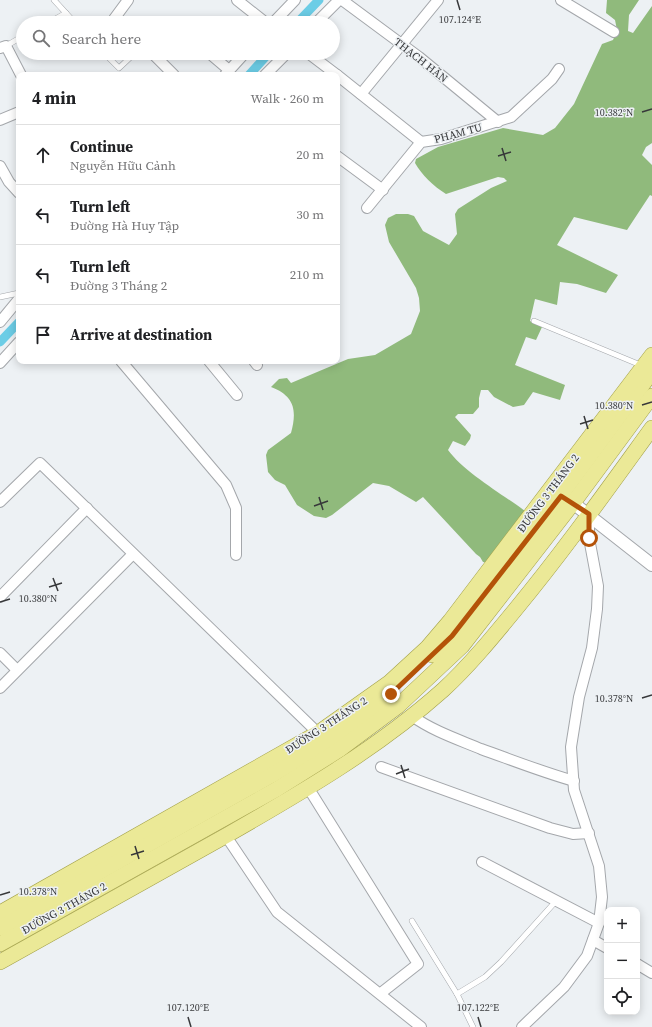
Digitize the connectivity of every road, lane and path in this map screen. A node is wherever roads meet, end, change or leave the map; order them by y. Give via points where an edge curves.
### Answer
1 (54, 0) edge
2 (128, 0) edge
3 (237, 0) edge
4 (296, 0) edge
5 (340, 0) edge
6 (438, 0) edge
7 (561, 0) edge
8 (66, 14) joint
9 (62, 16) edge
10 (116, 16) edge
11 (257, 16) edge
12 (280, 16) edge
13 (323, 16) edge
14 (614, 32) dead end
15 (16, 40) edge
16 (403, 45) junction
17 (3, 47) edge
18 (111, 60) edge
19 (128, 60) edge
20 (159, 60) edge
21 (215, 60) edge
22 (239, 60) edge
23 (280, 60) edge
24 (317, 60) edge
25 (559, 69) dead end
26 (19, 72) edge
27 (171, 72) edge
28 (226, 72) edge
29 (228, 72) edge
30 (268, 72) edge
31 (333, 72) edge
32 (340, 77) edge
33 (361, 94) junction
34 (16, 113) edge
35 (0, 120) edge
36 (498, 122) junction
37 (421, 142) junction
38 (340, 158) edge
39 (0, 166) edge
40 (4, 183) edge
41 (383, 190) junction
42 (16, 191) edge
43 (367, 208) dead end
44 (16, 294) edge
45 (0, 297) edge
46 (16, 303) edge
47 (534, 321) dead end
48 (0, 322) edge
49 (16, 345) edge
50 (0, 363) edge
51 (124, 364) edge
52 (211, 364) edge
53 (649, 364) edge
54 (237, 395) dead end
55 (652, 396) edge
56 (652, 428) edge
57 (562, 496) junction
58 (0, 502) edge
59 (87, 508) junction
60 (589, 514) junction
61 (134, 554) junction
62 (236, 555) dead end
63 (652, 566) edge
64 (0, 597) edge
65 (0, 653) edge
66 (17, 670) junction
67 (0, 688) edge
68 (412, 716) junction
69 (318, 733) junction
70 (381, 767) dead end
71 (574, 782) junction
72 (309, 789) junction
73 (589, 833) junction
74 (226, 836) junction
75 (482, 862) dead end
76 (556, 901) junction
77 (0, 913) edge
78 (412, 921) dead end
79 (599, 923) junction
80 (0, 928) edge
81 (593, 940) junction
82 (0, 944) edge
83 (604, 946) edge
84 (0, 962) edge
85 (640, 966) edge
86 (652, 972) edge
87 (381, 993) junction
88 (457, 994) junction
89 (421, 1027) edge
90 (473, 1027) edge
91 (522, 1027) edge

1 - 8 lane
2 - 10 street
3 - 11 street
4 - 12 street
5 - 13 street
5 - 16 street, THẠCH HÃN
6 - 16 street
7 - 14 street
8 - 9 lane
15 - 17 lane
16 - 33 street
16 - 36 street, THẠCH HÃN
17 - 26 street
18 - 19 lane via 119,68
20 - 27 street
21 - 28 street
22 - 29 street
23 - 30 street
24 - 31 street
25 - 36 street, PHẠM TU via 524,107 511,117
32 - 33 street
33 - 37 street
34 - 35 street
36 - 37 street, PHẠM TU via 441,139
37 - 41 street, PHẠM TU
38 - 41 street
39 - 40 street
40 - 42 street
41 - 43 street, PHẠM TU
44 - 45 lane
46 - 48 street
47 - 53 lane
49 - 50 street
51 - 62 street via 226,485 236,508
52 - 54 street
53 - 57 main road, ĐƯỜNG 3 THÁNG 2
55 - 57 main road, ĐƯỜNG 3 THÁNG 2
56 - 60 main road, ĐƯỜNG 3 THÁNG 2
57 - 60 street
57 - 69 main road, ĐƯỜNG 3 THÁNG 2 via 427,648 390,682
57 - 80 main road, ĐƯỜNG 3 THÁNG 2 via 452,636 391,694 333,738 272,775
57 - 82 main road, ĐƯỜNG 3 THÁNG 2 via 462,646 398,706 339,750 277,789
58 - 59 street via 40,463
59 - 61 street
59 - 64 street
60 - 63 street
60 - 68 main road, ĐƯỜNG 3 THÁNG 2 via 560,556 485,646 444,689
60 - 71 street via 589,538 598,586 597,609 592,648 579,697 571,747
61 - 66 street
61 - 69 street
65 - 66 street
66 - 67 street
68 - 71 street via 447,735
68 - 72 main road, ĐƯỜNG 3 THÁNG 2 via 364,753
69 - 77 main road, ĐƯỜNG 3 THÁNG 2
70 - 73 street via 550,828 573,834
71 - 73 street via 580,810
72 - 74 main road, ĐƯỜNG 3 THÁNG 2
72 - 87 street via 418,964
73 - 79 street via 599,866 602,897
74 - 84 main road, ĐƯỜNG 3 THÁNG 2
74 - 87 street via 277,912
75 - 76 street
76 - 79 street
76 - 88 lane via 501,962
78 - 88 lane
79 - 81 street
81 - 83 street
81 - 91 street via 587,956 564,987
85 - 86 street
87 - 89 street
88 - 90 lane

